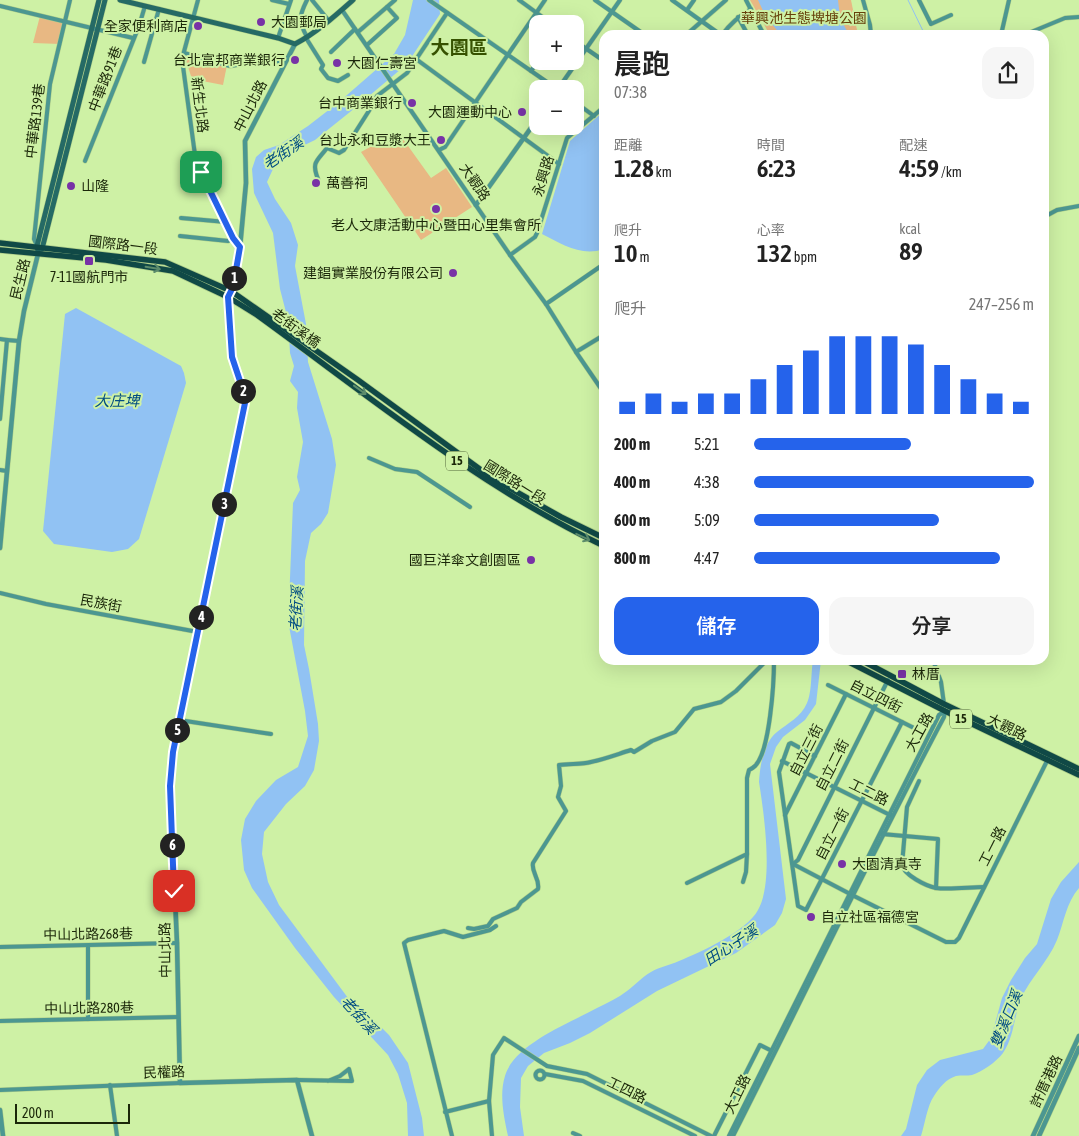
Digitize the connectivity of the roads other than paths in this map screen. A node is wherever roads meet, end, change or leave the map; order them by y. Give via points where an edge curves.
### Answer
1 (70, 0) edge
2 (99, 0) edge
3 (104, 0) edge
4 (120, 0) edge
5 (198, 0) edge
6 (272, 0) edge
7 (307, 0) edge
8 (312, 0) edge
9 (353, 0) edge
10 (395, 0) edge
11 (429, 0) edge
12 (519, 0) edge
13 (545, 0) edge
14 (595, 0) edge
15 (620, 0) edge
16 (672, 0) edge
17 (694, 0) edge
18 (726, 0) edge
19 (746, 0) edge
20 (863, 0) edge
21 (919, 0) edge
22 (1009, 0) edge
23 (290, 2) edge
24 (390, 2) edge
25 (0, 6) edge
26 (145, 6) junction
27 (387, 7) junction
28 (159, 9) junction
29 (751, 9) junction
30 (342, 10) junction
31 (686, 10) junction
32 (536, 12) junction
33 (612, 12) junction
34 (447, 13) junction
35 (540, 15) edge
36 (951, 15) dead end
37 (192, 17) junction
38 (738, 17) junction
39 (1079, 17) edge
40 (329, 21) junction
41 (702, 21) junction
42 (65, 22) junction
43 (94, 29) junction
44 (357, 30) junction
45 (599, 30) edge
46 (599, 30) edge
47 (638, 30) edge
48 (692, 30) edge
49 (715, 30) edge
50 (725, 30) edge
51 (745, 30) edge
52 (762, 30) edge
53 (870, 30) edge
54 (1002, 30) edge
55 (1036, 30) edge
56 (133, 38) junction
57 (278, 38) junction
58 (306, 38) junction
59 (295, 44) junction
60 (367, 44) junction
61 (586, 49) junction
62 (330, 52) dead end
63 (184, 53) junction
64 (507, 54) junction
65 (599, 58) edge
66 (416, 59) junction
67 (144, 62) dead end
68 (285, 63) junction
69 (531, 71) joint
70 (348, 75) dead end
71 (544, 80) edge
72 (564, 80) edge
73 (392, 82) junction
74 (475, 102) junction
75 (584, 109) edge
76 (599, 112) edge
77 (594, 116) junction
78 (529, 131) edge
79 (524, 138) junction
80 (439, 150) junction
81 (85, 161) dead end
82 (559, 164) junction
83 (318, 178) dead end
84 (476, 205) junction
85 (1079, 206) edge
86 (1049, 214) edge
87 (181, 218) dead end
88 (226, 222) junction
89 (180, 236) dead end
90 (233, 238) junction
91 (0, 243) edge
92 (40, 247) junction
93 (240, 247) junction
94 (0, 250) edge
95 (38, 254) junction
96 (510, 255) junction
97 (599, 267) edge
98 (230, 294) junction
99 (546, 304) junction
100 (260, 313) joint
101 (599, 338) edge
102 (0, 339) edge
103 (7, 340) junction
104 (19, 341) junction
105 (576, 352) junction
106 (323, 359) junction
107 (599, 385) edge
108 (0, 419) edge
109 (369, 458) dead end
110 (0, 470) edge
111 (7, 471) junction
112 (470, 507) dead end
113 (599, 536) edge
114 (599, 544) edge
115 (0, 548) edge
116 (0, 593) edge
117 (198, 632) junction
118 (761, 665) edge
119 (774, 665) edge
120 (857, 665) edge
121 (868, 665) edge
122 (936, 665) edge
123 (889, 678) junction
124 (828, 685) dead end
125 (846, 694) junction
126 (944, 704) junction
127 (874, 708) junction
128 (945, 711) junction
129 (179, 720) junction
130 (902, 722) junction
131 (914, 728) dead end
132 (271, 734) dead end
133 (815, 756) junction
134 (1048, 758) junction
135 (782, 761) junction
136 (1079, 769) edge
137 (806, 773) junction
138 (1079, 775) edge
139 (920, 781) dead end
140 (834, 787) junction
141 (861, 801) junction
142 (785, 815) junction
143 (890, 815) junction
144 (882, 834) junction
145 (904, 837) junction
146 (747, 854) junction
147 (793, 864) junction
148 (822, 880) junction
149 (743, 882) dead end
150 (688, 883) dead end
151 (984, 887) junction
152 (936, 888) junction
153 (852, 895) junction
154 (496, 926) dead end
155 (468, 928) dead end
156 (177, 943) junction
157 (88, 946) junction
158 (0, 947) edge
159 (178, 1017) junction
160 (88, 1019) junction
161 (0, 1021) edge
162 (1079, 1036) edge
163 (1079, 1048) edge
164 (770, 1050) junction
165 (755, 1056) junction
166 (765, 1062) junction
167 (545, 1074) dead end
168 (297, 1080) junction
169 (328, 1081) junction
170 (1061, 1082) junction
171 (180, 1083) junction
172 (110, 1085) junction
173 (0, 1090) edge
174 (489, 1101) junction
175 (0, 1110) edge
176 (445, 1112) junction
177 (573, 1132) dead end
178 (2, 1136) edge
179 (117, 1136) edge
180 (312, 1136) edge
181 (452, 1136) edge
182 (492, 1136) edge
183 (580, 1136) edge
184 (695, 1136) edge
185 (712, 1136) edge
186 (728, 1136) edge
187 (733, 1136) edge
188 (1033, 1136) edge
189 (1039, 1136) edge

1 - 42 street, 中華路139巷
2 - 43 main road, 民生路
3 - 43 main road, 民生路
4 - 26 main road
5 - 37 street, 新生北路
6 - 23 street
7 - 58 street via 300,20
8 - 40 street
9 - 30 main road
10 - 24 street
11 - 34 street
12 - 32 street
13 - 32 street
14 - 33 street
15 - 33 street
16 - 31 street
17 - 31 street
18 - 41 street
19 - 29 street
20 - 53 street
21 - 36 street via 931,24
22 - 54 street
23 - 57 street
24 - 27 street
25 - 42 street
26 - 28 main road
26 - 56 street, 中華路91巷
27 - 44 street
27 - 60 street via 396,18
28 - 37 main road
28 - 67 street
29 - 38 street
29 - 52 street
30 - 40 main road
30 - 44 street, 大觀路
31 - 41 street
32 - 35 street
32 - 64 street
33 - 45 street
33 - 47 street
34 - 64 street
34 - 66 street
37 - 57 main road
37 - 63 street, 新生北路
38 - 50 street
38 - 51 street
39 - 55 street via 1065,18
40 - 58 main road
41 - 48 street
41 - 49 street
42 - 43 street
42 - 92 street, 中華路139巷 via 50,84 34,239
43 - 56 street
43 - 92 main road, 民生路
44 - 60 street, 大觀路
44 - 62 street
46 - 61 street
56 - 81 street, 中華路91巷
57 - 59 main road
58 - 59 main road
58 - 70 street via 328,78 338,81
59 - 68 street, 中山北路
60 - 73 street, 大觀路
61 - 65 street
61 - 72 street
63 - 68 street via 230,66 270,60
63 - 88 street, 新生北路 via 182,59 195,155
64 - 69 street
64 - 74 street
66 - 73 street via 407,73
66 - 74 street
68 - 93 street, 中山北路 via 244,141 246,182
69 - 71 street
73 - 80 street, 大觀路
73 - 83 street via 377,96 344,150 339,153 327,148 314,164
74 - 79 street
74 - 80 street via 445,147
75 - 77 street
76 - 77 street, 永興路
77 - 82 street, 永興路 via 567,138
78 - 79 street
79 - 82 street
79 - 84 street
80 - 84 street, 大觀路
82 - 96 street, 永興路 via 535,237
84 - 96 street, 大觀路
85 - 86 street
87 - 88 street
88 - 90 street, 新生北路
89 - 90 street via 228,241
90 - 93 street, 新生北路
91 - 92 main road, 國際路一段 / 15
92 - 95 main road, 民生路
92 - 98 main road, 國際路一段 / 15 via 165,262
93 - 98 street, 中山北路
94 - 95 main road, 國際路一段 / 15
95 -> 98 main road, 國際路一段 / 15 via 106,260 173,272
95 - 104 street, 民生路
96 - 99 street, 大觀路
97 - 99 street
98 - 100 main road, 國際路一段 / 15
98 - 117 street, 中山北路 via 232,357 245,403
99 - 105 street, 大觀路
100 - 106 main road, 老街溪橋 / 15
101 - 105 street
102 - 103 street
103 - 104 street
103 - 108 street
104 - 111 street, 民生路
105 - 107 street, 大觀路
106 - 113 main road, 國際路一段 / 15 via 492,478
106 -> 114 main road, 國際路一段 / 15 via 460,463 522,503
109 - 112 street via 395,469 417,472
110 - 111 street
111 - 115 street, 民生路
116 - 117 street, 民族街
117 - 129 street, 中山北路
118 - 155 street via 721,702 694,709 675,732 634,752 631,750 591,762 559,765 561,786 558,797 566,811 533,863 538,889 517,908 493,919 490,924
119 - 146 street via 766,736 760,758 749,770 747,778
120 - 123 main road, 大觀路 / 15
121 - 123 main road, 大觀路 / 15
122 - 126 street
123 - 126 main road, 大觀路 / 15
123 - 127 street, 自立二街
123 - 128 main road, 大觀路 / 15
124 - 125 street, 自立四街
125 - 127 street, 自立四街
125 - 133 street, 自立三街
126 - 128 street
126 - 134 main road, 大觀路 / 15
127 - 130 street, 自立四街
127 - 140 street, 自立二街
128 - 134 main road, 大觀路 / 15
128 - 143 street, 大工路
129 - 132 street
129 - 156 street, 中山北路 via 170,786
130 - 131 street, 自立四街
130 - 141 street, 自立一街
133 - 135 street via 791,743
133 - 137 street, 自立三街
134 - 136 main road, 大觀路 / 15
134 - 138 main road, 大觀路 / 15
134 - 151 street, 工一路
135 - 137 street, 工二路
135 - 142 street via 779,772
137 - 140 street, 工二路
137 - 142 street, 自立三街
139 - 145 street via 907,807
140 - 141 street, 工二路
140 - 147 street, 自立二街 via 798,860
141 - 143 street, 工二路
141 - 148 street, 自立一街
142 - 147 street
143 - 144 street, 大工路
144 - 145 street
144 - 153 street, 大工路
145 - 152 street via 904,870
145 - 152 street via 938,839
146 - 149 street
146 - 150 street
147 - 148 street
147 - 148 street, 自立一街 via 798,906 806,910
148 - 153 street
151 - 152 street
151 - 153 street, 工一路 via 959,938 951,943
153 - 164 street, 大工路
153 - 187 street, 大工路
154 - 176 street via 464,937 444,931 404,943
156 - 157 street, 中山北路268巷
156 - 159 street, 中山北路
157 - 158 street, 中山北路268巷
157 - 160 street
159 - 160 street, 中山北路280巷
159 - 171 street, 中山北路
160 - 161 street, 中山北路280巷
162 - 170 street, 許厝港路
163 - 170 street, 許厝港路
164 - 165 street via 760,1045
164 - 166 street, 大工路
165 - 166 street
165 - 185 street
166 - 186 street, 大工路
167 - 184 street, 工四路 via 583,1081
168 - 169 street, 民權路
168 - 171 street, 民權路
168 - 180 street
169 - 169 street, 民權路 via 352,1081 350,1069 340,1076
170 - 188 street, 許厝港路
170 - 189 street, 許厝港路
171 - 172 street, 民權路
172 - 173 street, 民權路
172 - 179 street
174 - 176 street
174 - 182 street
174 - 185 street via 493,1055 504,1038 547,1066 587,1074
175 - 178 street
176 - 181 street
177 - 183 street

